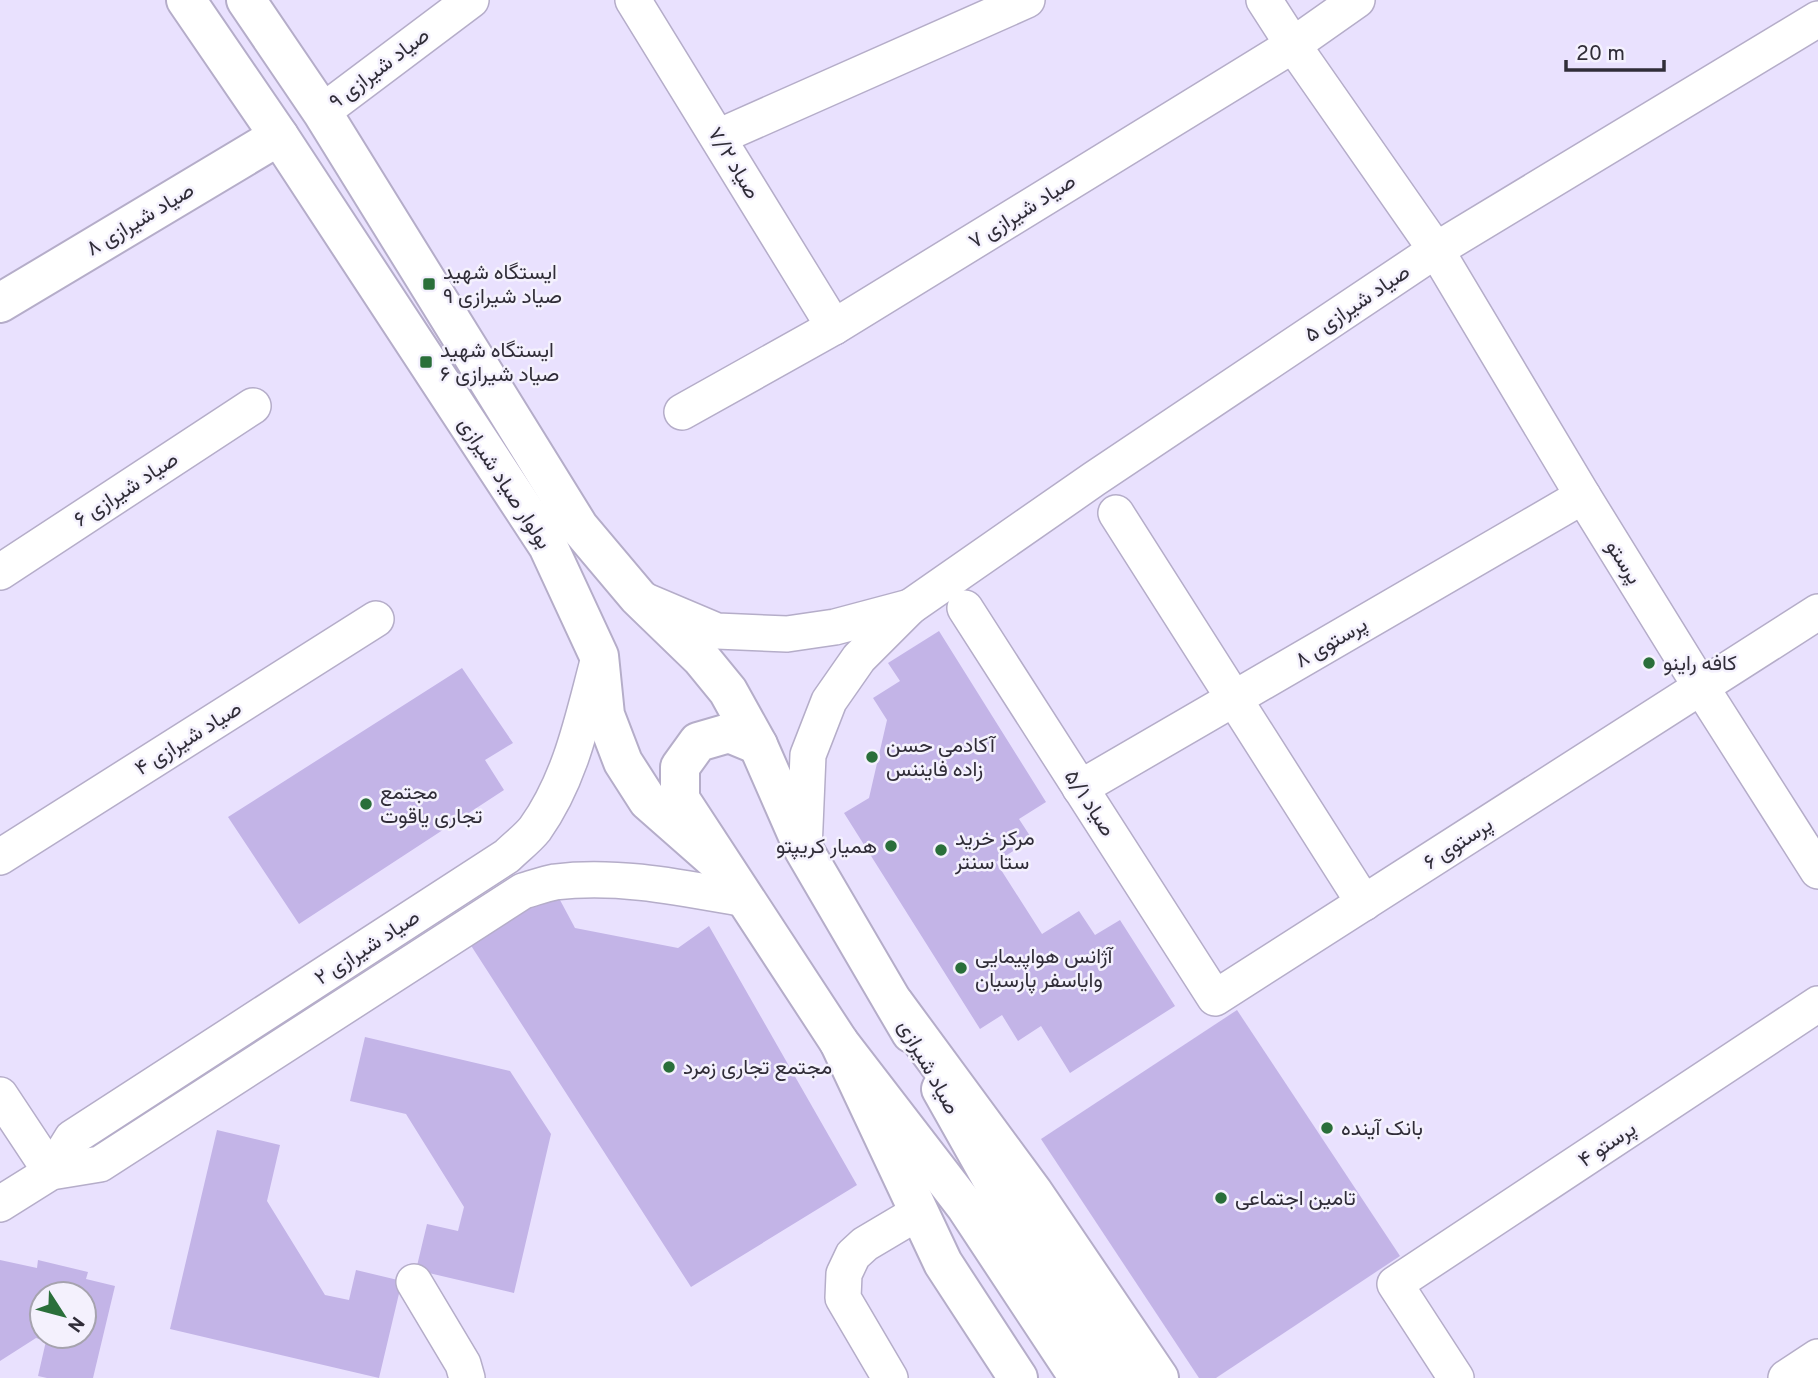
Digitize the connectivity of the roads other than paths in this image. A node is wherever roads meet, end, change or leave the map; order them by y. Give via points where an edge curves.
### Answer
1 (186, 0) edge
2 (246, 0) edge
3 (471, 0) edge
4 (633, 0) edge
5 (1027, 0) edge
6 (1264, 0) edge
7 (1357, 0) edge
8 (1818, 19) edge
9 (1293, 45) junction
10 (322, 112) junction
11 (279, 136) junction
12 (718, 137) junction
13 (1436, 250) junction
14 (0, 303) edge
15 (834, 327) junction
16 (253, 406) dead end
17 (682, 412) dead end
18 (1583, 496) junction
19 (1116, 513) dead end
20 (0, 572) edge
21 (638, 597) junction
22 (910, 607) junction
23 (965, 608) dead end
24 (1818, 612) edge
25 (376, 619) dead end
26 (599, 656) junction
27 (1701, 687) junction
28 (1234, 699) junction
29 (758, 745) junction
30 (1080, 788) junction
31 (804, 850) junction
32 (0, 857) edge
33 (723, 867) junction
34 (1818, 871) edge
35 (745, 898) junction
36 (1364, 903) junction
37 (1215, 998) joint
38 (894, 1003) junction
39 (1818, 1004) edge
40 (839, 1042) junction
41 (0, 1095) edge
42 (51, 1172) junction
43 (0, 1204) edge
44 (919, 1212) junction
45 (414, 1282) dead end
46 (1818, 1357) edge
47 (467, 1378) edge
48 (890, 1378) edge
49 (1018, 1378) edge
50 (1079, 1378) edge
51 (1120, 1378) edge
52 (1159, 1378) edge
53 (1456, 1378) edge
54 (1786, 1378) edge

1 - 11 main road, بولوار صیاد شیرازی
2 - 10 main road, بولوار صیاد شیرازی
3 - 10 street, صیاد شیرازی ۹
4 - 12 street, صیاد ۷/۲
5 - 12 street
6 - 9 street, پرستو
7 - 9 street, صیاد شیرازی ۷
8 - 13 street, صیاد شیرازی ۵
9 - 13 street, پرستو
9 - 15 street, صیاد شیرازی ۷
10 - 21 main road, بولوار صیاد شیرازی via 579,527
11 - 14 main road, صیاد شیرازی ۸
11 - 26 main road, بولوار صیاد شیرازی via 548,547
12 - 15 street, صیاد ۷/۲
13 - 18 street, پرستو
13 - 22 street, صیاد شیرازی ۵
15 - 17 street, صیاد شیرازی ۷
16 - 20 street, صیاد شیرازی ۶
18 - 27 street, پرستو
18 - 28 street, پرستوی ۸
19 - 28 street
21 - 22 street, صیاد شیرازی ۵ via 717,631 787,634
21 - 29 main road, بولوار صیاد شیرازی via 728,691
22 - 31 street, صیاد شیرازی ۵ via 859,658 829,701 808,755
23 - 30 street, صیاد ۵/۱
24 - 27 street, پرستوی ۶
25 - 32 street, صیاد شیرازی ۴
26 - 33 main road, بولوار صیاد شیرازی via 605,715 623,762 648,801
26 - 42 street, صیاد شیرازی ۲ via 576,746 557,792 533,831 507,856 72,1138
27 - 34 street, پرستو
27 - 36 street, پرستوی ۶
28 - 30 street, پرستوی ۸
28 - 36 street
29 - 31 main road, صیاد شیرازی
29 - 33 main road via 729,733 698,742 680,767 680,799
30 - 37 street, صیاد ۵/۱
31 - 38 main road, صیاد شیرازی
33 - 35 main road
35 - 40 main road
35 - 42 street, صیاد شیرازی ۲ via 606,880 553,882 523,891 100,1164
36 - 37 street, پرستوی ۶
38 - 51 main road, صیاد شیرازی via 999,1192
38 - 52 main road via 1033,1192
39 - 53 street, پرستو ۴ via 1395,1284
40 - 44 main road
40 - 50 main road via 966,1207
41 - 42 street
42 - 43 street, صیاد شیرازی ۲
44 - 48 street via 865,1244 844,1273 843,1298
44 - 49 main road via 943,1263
45 - 47 street
46 - 54 street

